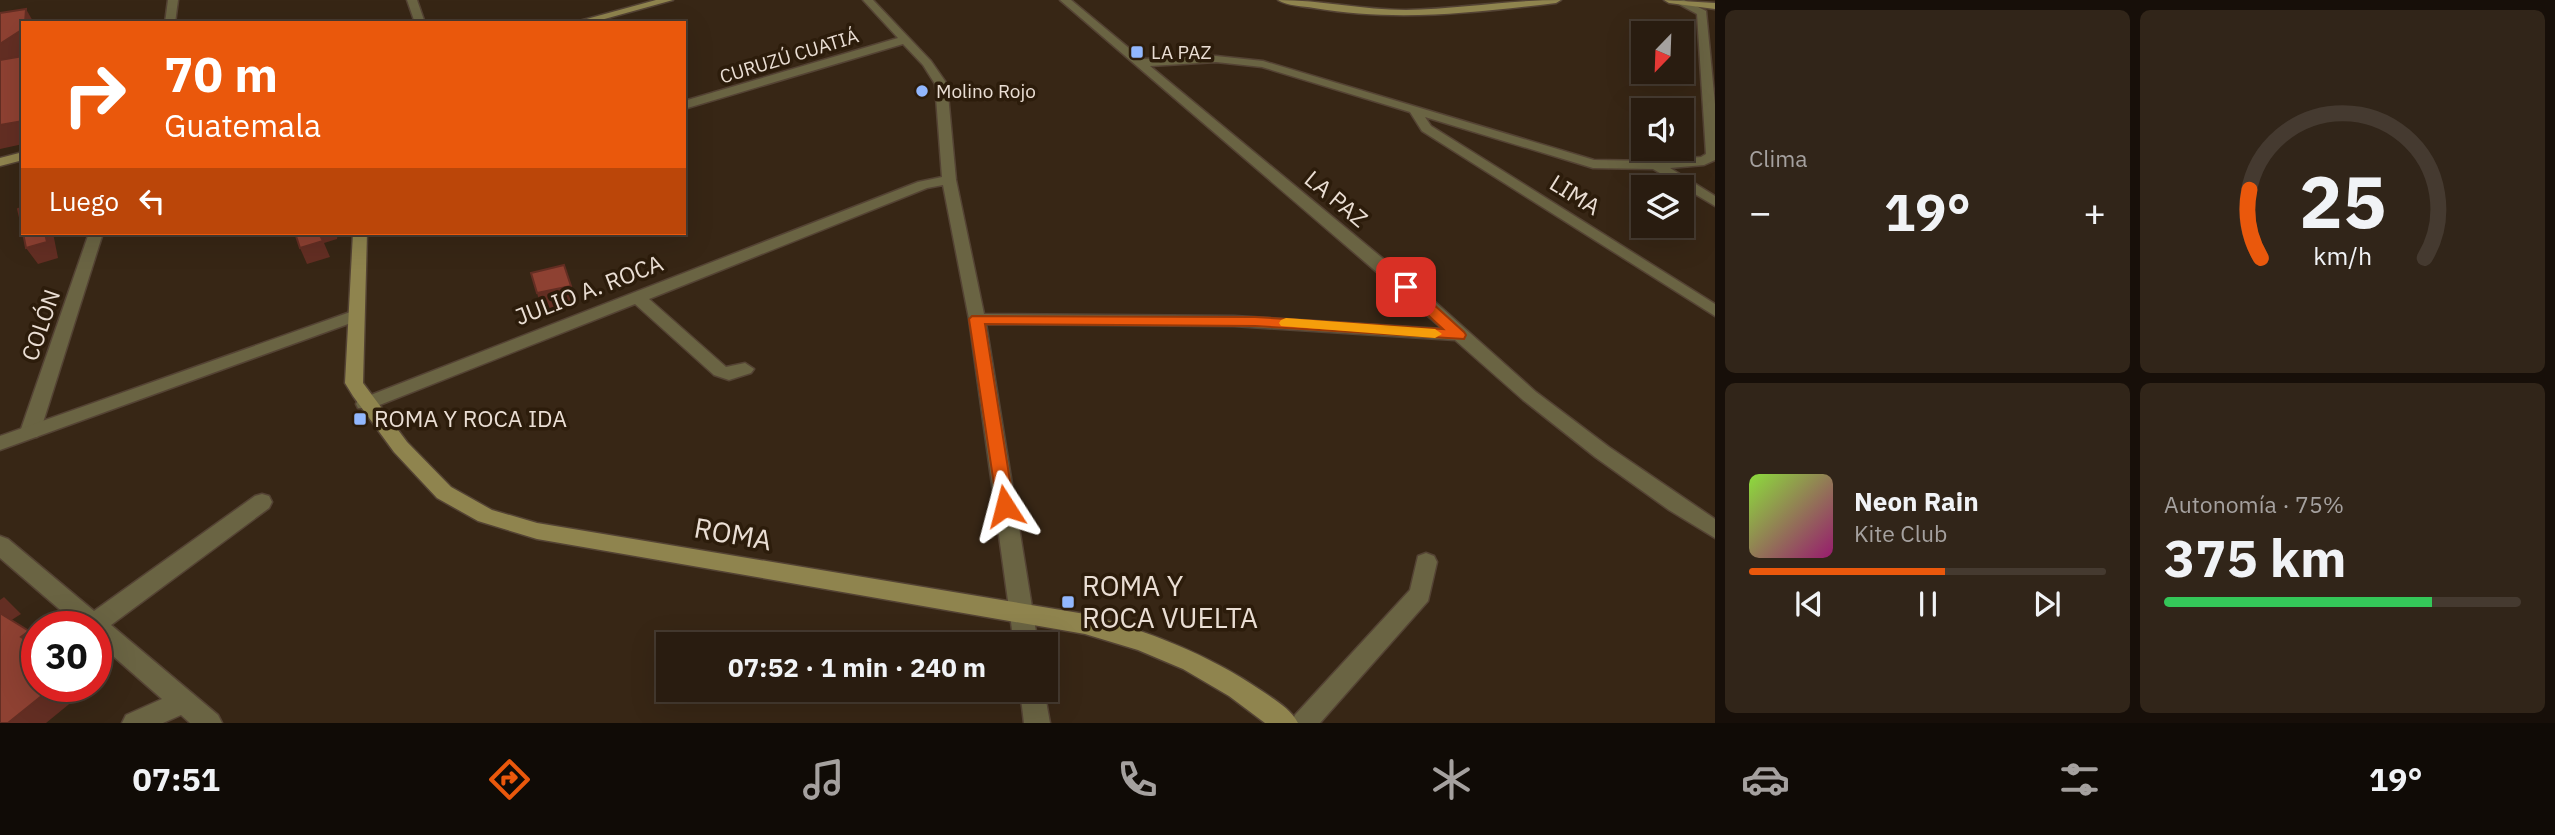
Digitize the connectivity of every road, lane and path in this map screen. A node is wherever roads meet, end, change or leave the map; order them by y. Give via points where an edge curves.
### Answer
1 (173, 0) edge
2 (412, 0) edge
3 (868, 0) edge
4 (1065, 0) edge
5 (1283, 0) edge
6 (1313, 0) edge
7 (1503, 0) edge
8 (1556, 0) edge
9 (1703, 0) edge
10 (663, 1) edge
11 (1674, 1) edge
12 (1715, 4) edge
13 (170, 21) edge
14 (419, 21) edge
15 (588, 21) edge
16 (904, 40) junction
17 (1137, 63) junction
18 (1711, 79) edge
19 (686, 90) edge
20 (701, 100) junction
21 (686, 105) edge
22 (1416, 113) junction
23 (21, 157) edge
24 (0, 162) edge
25 (1656, 165) junction
26 (949, 180) junction
27 (1715, 202) edge
28 (95, 235) edge
29 (360, 235) edge
30 (636, 297) junction
31 (1715, 311) edge
32 (356, 314) junction
33 (977, 319) junction
34 (1458, 335) junction
35 (744, 369) dead end
36 (365, 404) junction
37 (30, 432) junction
38 (0, 443) edge
39 (262, 502) dead end
40 (1715, 530) edge
41 (0, 545) edge
42 (1426, 562) dead end
43 (79, 611) edge
44 (112, 611) edge
45 (1021, 613) junction
46 (1024, 632) edge
47 (112, 640) edge
48 (182, 702) junction
49 (1034, 702) edge
50 (135, 723) edge
51 (209, 723) edge
52 (1037, 723) edge
53 (1285, 723) edge
54 (1304, 723) edge

1 - 13 street
2 - 14 street
3 - 16 street
4 - 17 street, LA PAZ
5 - 8 main road via 1371,12 1470,10
6 - 7 main road via 1441,7
9 - 12 main road
10 - 15 main road
11 - 12 main road
11 - 18 street via 1702,13
16 - 20 street, CURUZÚ CUATIÁ
16 - 26 street via 941,84
17 - 22 street via 1216,59 1256,63
17 - 34 street, LA PAZ via 1427,304
18 - 25 street via 1713,155 1704,161
19 - 20 street
20 - 21 street, CURUZÚ CUATIÁ
22 - 25 street via 1593,164
22 - 31 street, LIMA via 1426,128
23 - 24 main road
25 - 27 street
26 - 30 street, JULIO A. ROCA via 923,185
26 - 33 street
28 - 37 street, COLÓN
29 - 32 main road, ROMA
30 - 35 street via 720,371 729,374
30 - 36 street, JULIO A. ROCA
32 - 36 main road, ROMA via 354,383
32 - 37 street
33 - 34 street via 1255,321
33 - 45 street
34 - 40 street, LA PAZ via 1607,458
36 - 45 main road, ROMA via 435,483 454,500 488,518 537,531
37 - 38 street
39 - 44 street
41 - 43 street
42 - 54 street via 1420,594
45 - 46 street
45 - 53 main road, ROMA via 1134,637 1193,660 1245,691
47 - 48 street
48 - 50 street
48 - 51 street
49 - 52 street

